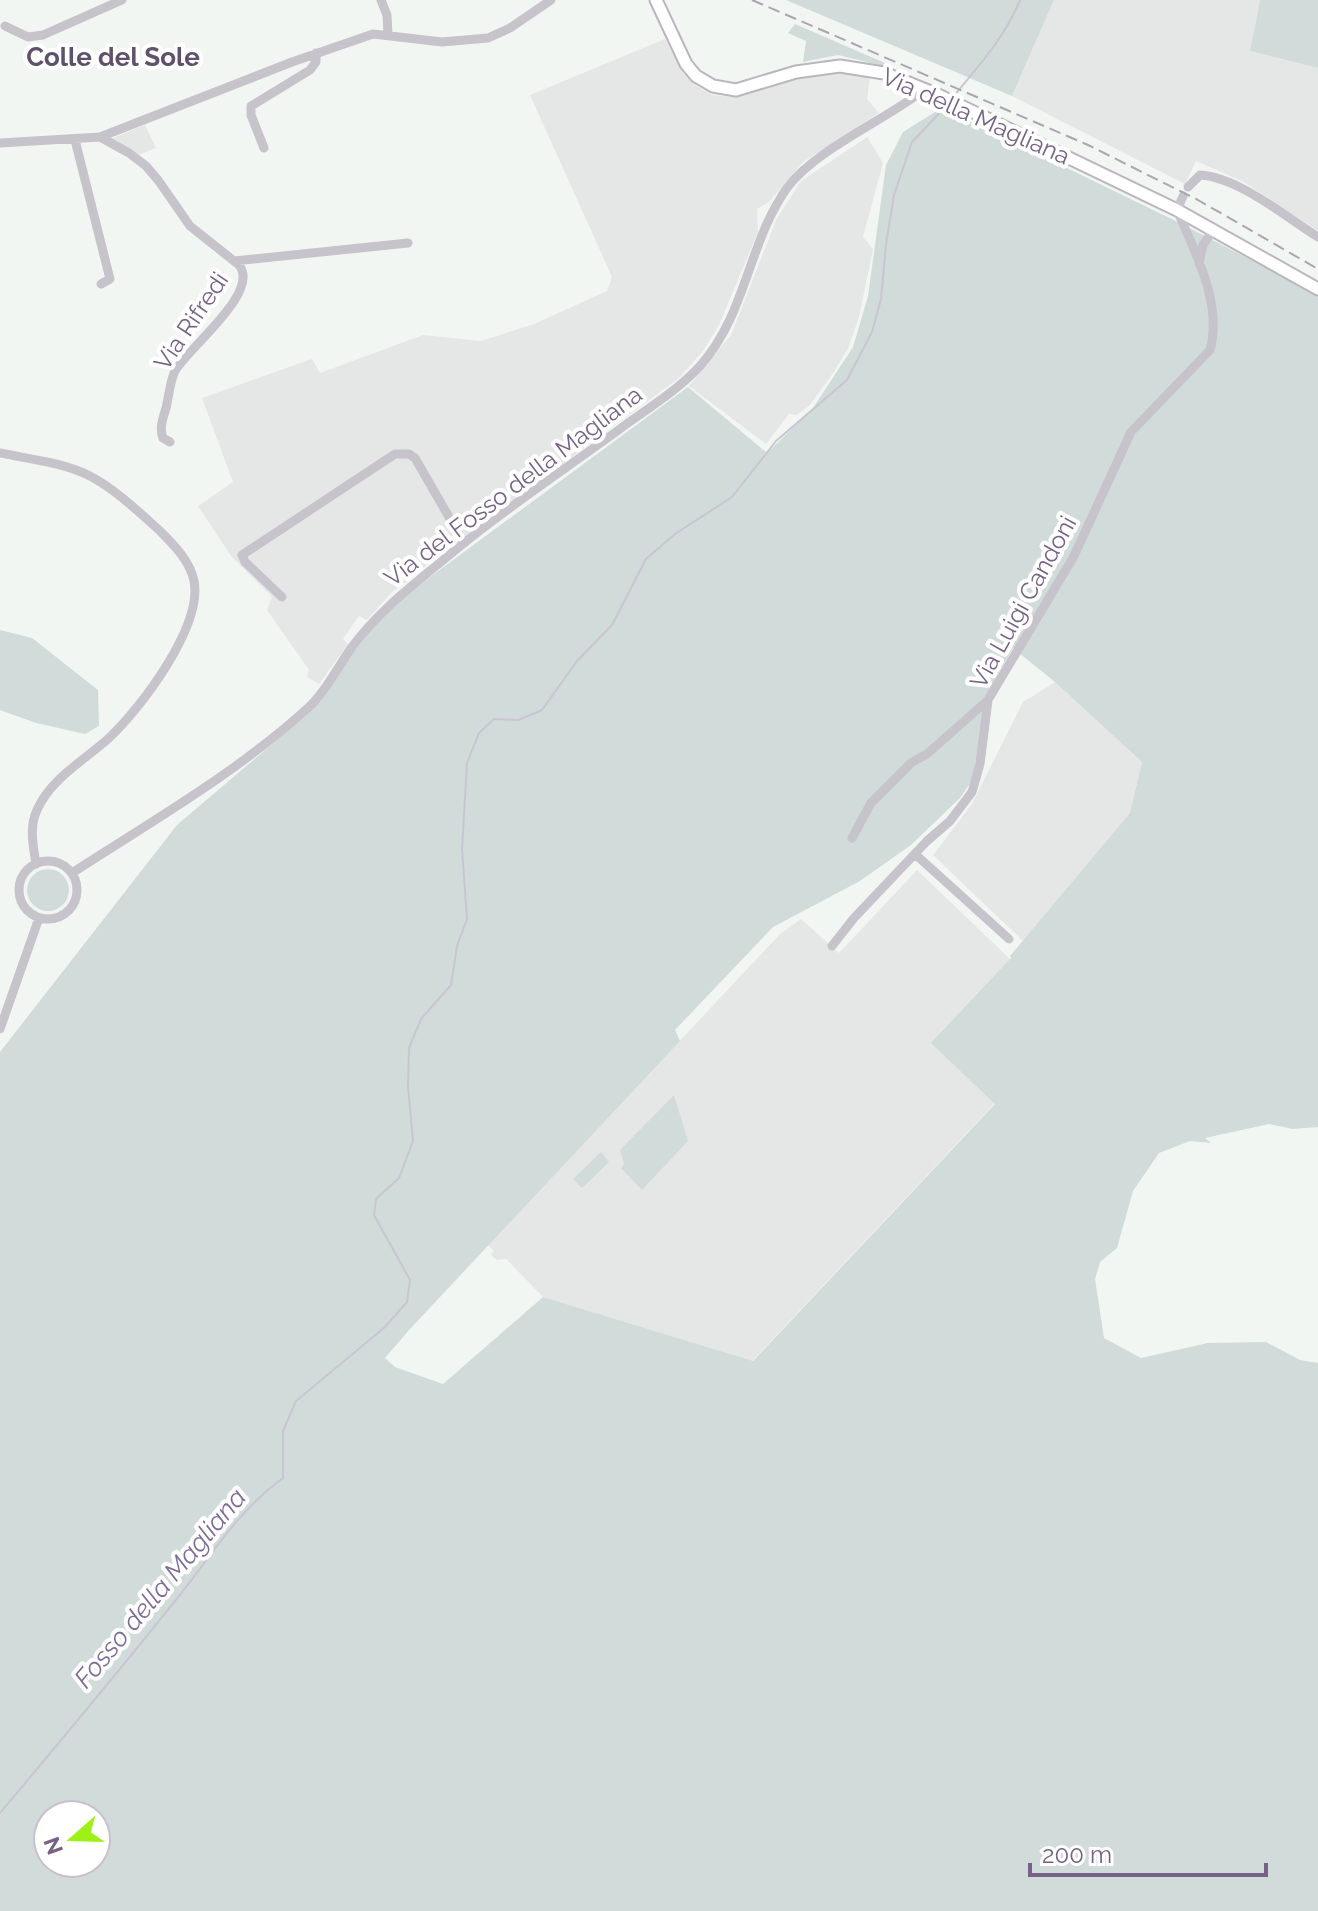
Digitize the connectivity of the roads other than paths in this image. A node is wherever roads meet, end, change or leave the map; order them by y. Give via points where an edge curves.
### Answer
1 (122, 0) edge
2 (381, 0) edge
3 (551, 0) edge
4 (656, 0) edge
5 (5, 26) dead end
6 (388, 34) junction
7 (316, 53) junction
8 (930, 92) junction
9 (100, 137) junction
10 (75, 140) junction
11 (0, 143) edge
12 (264, 148) dead end
13 (1177, 210) junction
14 (1214, 229) junction
15 (1318, 237) edge
16 (408, 243) dead end
17 (234, 261) junction
18 (1199, 264) junction
19 (101, 284) dead end
20 (1318, 289) edge
21 (170, 442) dead end
22 (0, 453) edge
23 (464, 543) junction
24 (282, 597) dead end
25 (988, 700) junction
26 (852, 838) dead end
27 (915, 854) junction
28 (36, 864) junction
29 (72, 873) junction
30 (39, 918) junction
31 (1009, 939) dead end
32 (832, 946) dead end
33 (0, 1029) edge

1 - 5 street via 43,35 28,37
2 - 6 street
3 - 6 street via 485,39 430,42
4 - 8 main road, Via della Magliana via 689,69 719,88 742,89 796,72 840,66 870,68
6 - 7 street via 368,35
7 - 9 street
7 - 12 street via 310,70 251,106
8 - 13 main road, Via della Magliana
8 - 23 street, Via del Fosso della Magliana via 812,163 788,188 767,224 727,327 698,367
9 - 10 street
9 - 17 street, Via Rifredi via 146,166 190,226
10 - 11 street
10 - 19 street via 110,279
13 - 14 main road, Via della Magliana
13 - 15 street via 1200,175 1219,178
13 - 18 street, Via Luigi Candoni
14 - 18 street
14 - 20 main road, Via della Magliana
16 - 17 street
17 - 21 street, Via Rifredi via 244,274 242,290 174,373 161,428
18 - 25 street, Via Luigi Candoni via 1214,314 1210,350 1131,432 1074,556
22 - 28 street via 75,470 103,484 174,545 194,584 182,637 149,689 113,734 55,783 39,804 32,827
23 - 24 street via 415,458 395,454 242,555
23 - 29 street, Via del Fosso della Magliana via 385,608 313,703 290,723 214,782
25 - 26 street via 871,803
25 - 27 street, Via Luigi Candoni via 972,792
27 - 31 street
27 - 32 street, Via Luigi Candoni
28 - 29 street via 55,861
28 - 30 street via 19,886 23,905
29 - 30 street via 78,890 72,907 58,918
30 - 33 street

